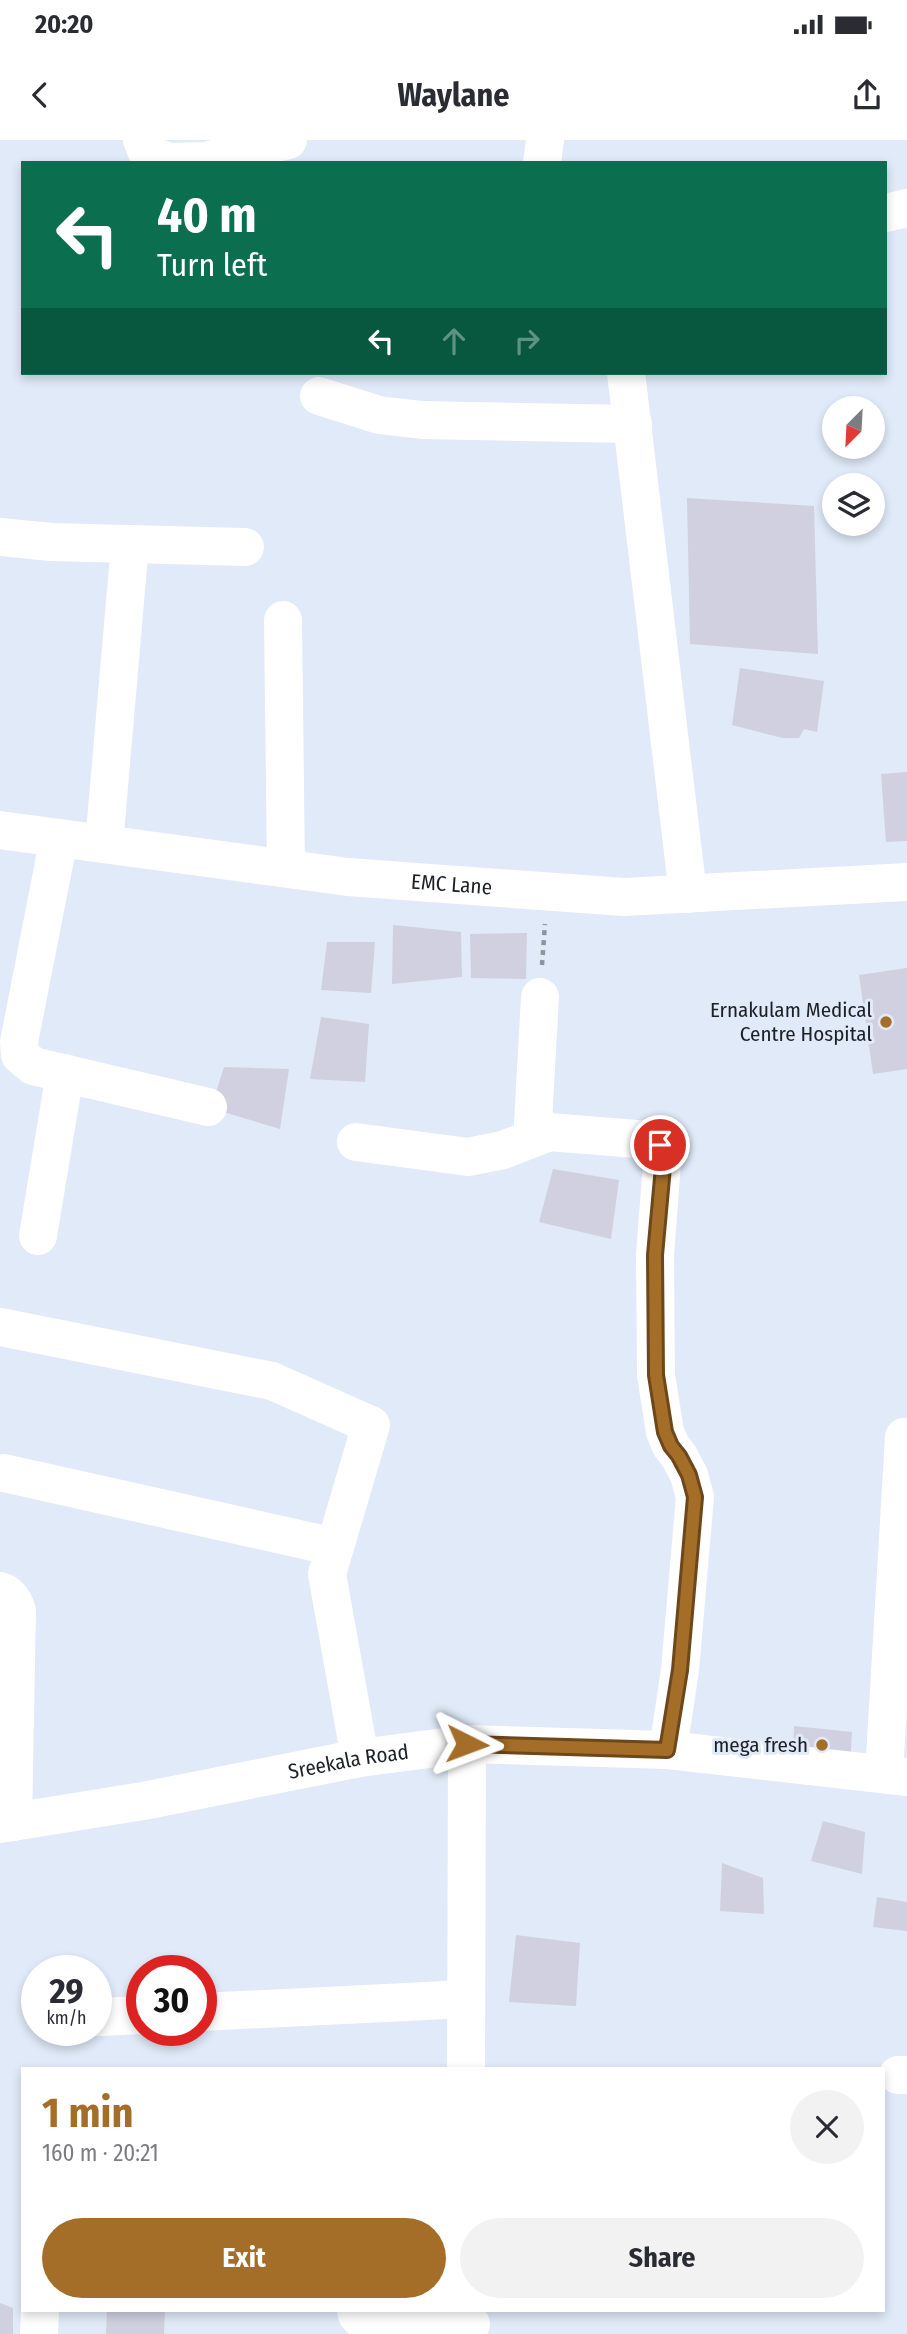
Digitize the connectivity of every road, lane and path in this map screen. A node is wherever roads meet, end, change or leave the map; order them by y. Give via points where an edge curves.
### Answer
1 (142, 140) edge
2 (288, 140) edge
3 (545, 140) edge
4 (167, 161) edge
5 (206, 161) edge
6 (542, 161) edge
7 (907, 208) edge
8 (887, 213) edge
9 (626, 375) edge
10 (319, 396) dead end
11 (632, 424) junction
12 (0, 537) edge
13 (130, 544) junction
14 (245, 547) dead end
15 (283, 620) dead end
16 (0, 830) edge
17 (59, 838) junction
18 (104, 844) junction
19 (286, 868) junction
20 (907, 882) edge
21 (548, 892) junction
22 (688, 894) junction
23 (540, 997) joint
24 (65, 1073) junction
25 (208, 1107) dead end
26 (549, 1132) junction
27 (356, 1142) dead end
28 (38, 1236) dead end
29 (0, 1327) edge
30 (904, 1437) dead end
31 (4, 1473) dead end
32 (335, 1546) junction
33 (0, 1591) edge
34 (467, 1744) junction
35 (667, 1750) junction
36 (360, 1758) junction
37 (895, 1775) edge
38 (6, 1823) edge
39 (466, 1999) junction
40 (217, 2011) edge
41 (466, 2067) edge
42 (40, 2312) edge
43 (356, 2312) edge
44 (471, 2323) edge
45 (39, 2334) edge

1 - 4 street via 148,155
2 - 5 street
3 - 6 street
7 - 8 street
9 - 11 street
10 - 11 street via 379,415 422,421
11 - 22 street
12 - 13 street
13 - 14 street
13 - 18 street
15 - 19 street
16 - 17 street, EMC Lane
17 - 18 street, EMC Lane
17 - 24 street via 19,1042 20,1055 33,1066
18 - 19 street, EMC Lane
19 - 21 street, EMC Lane
20 - 22 street, EMC Lane
21 - 22 street, EMC Lane via 624,897
21 - 23 path
23 - 26 street via 533,1123
24 - 25 street
24 - 28 street
26 - 27 street via 503,1150 468,1157
26 - 35 street via 649,1140 663,1150 655,1255 656,1375 665,1432 689,1475 695,1497 680,1670
29 - 32 street via 272,1381 371,1425
30 - 37 street
31 - 32 street
32 - 36 street via 327,1574
33 - 38 street via 14,1602 17,1611
34 - 35 street, Sreekala Road
34 - 36 street, Sreekala Road
34 - 39 street
35 - 37 street, Sreekala Road
36 - 38 street, Sreekala Road
39 - 40 street
39 - 41 street
42 - 45 street
43 - 44 street via 365,2323

